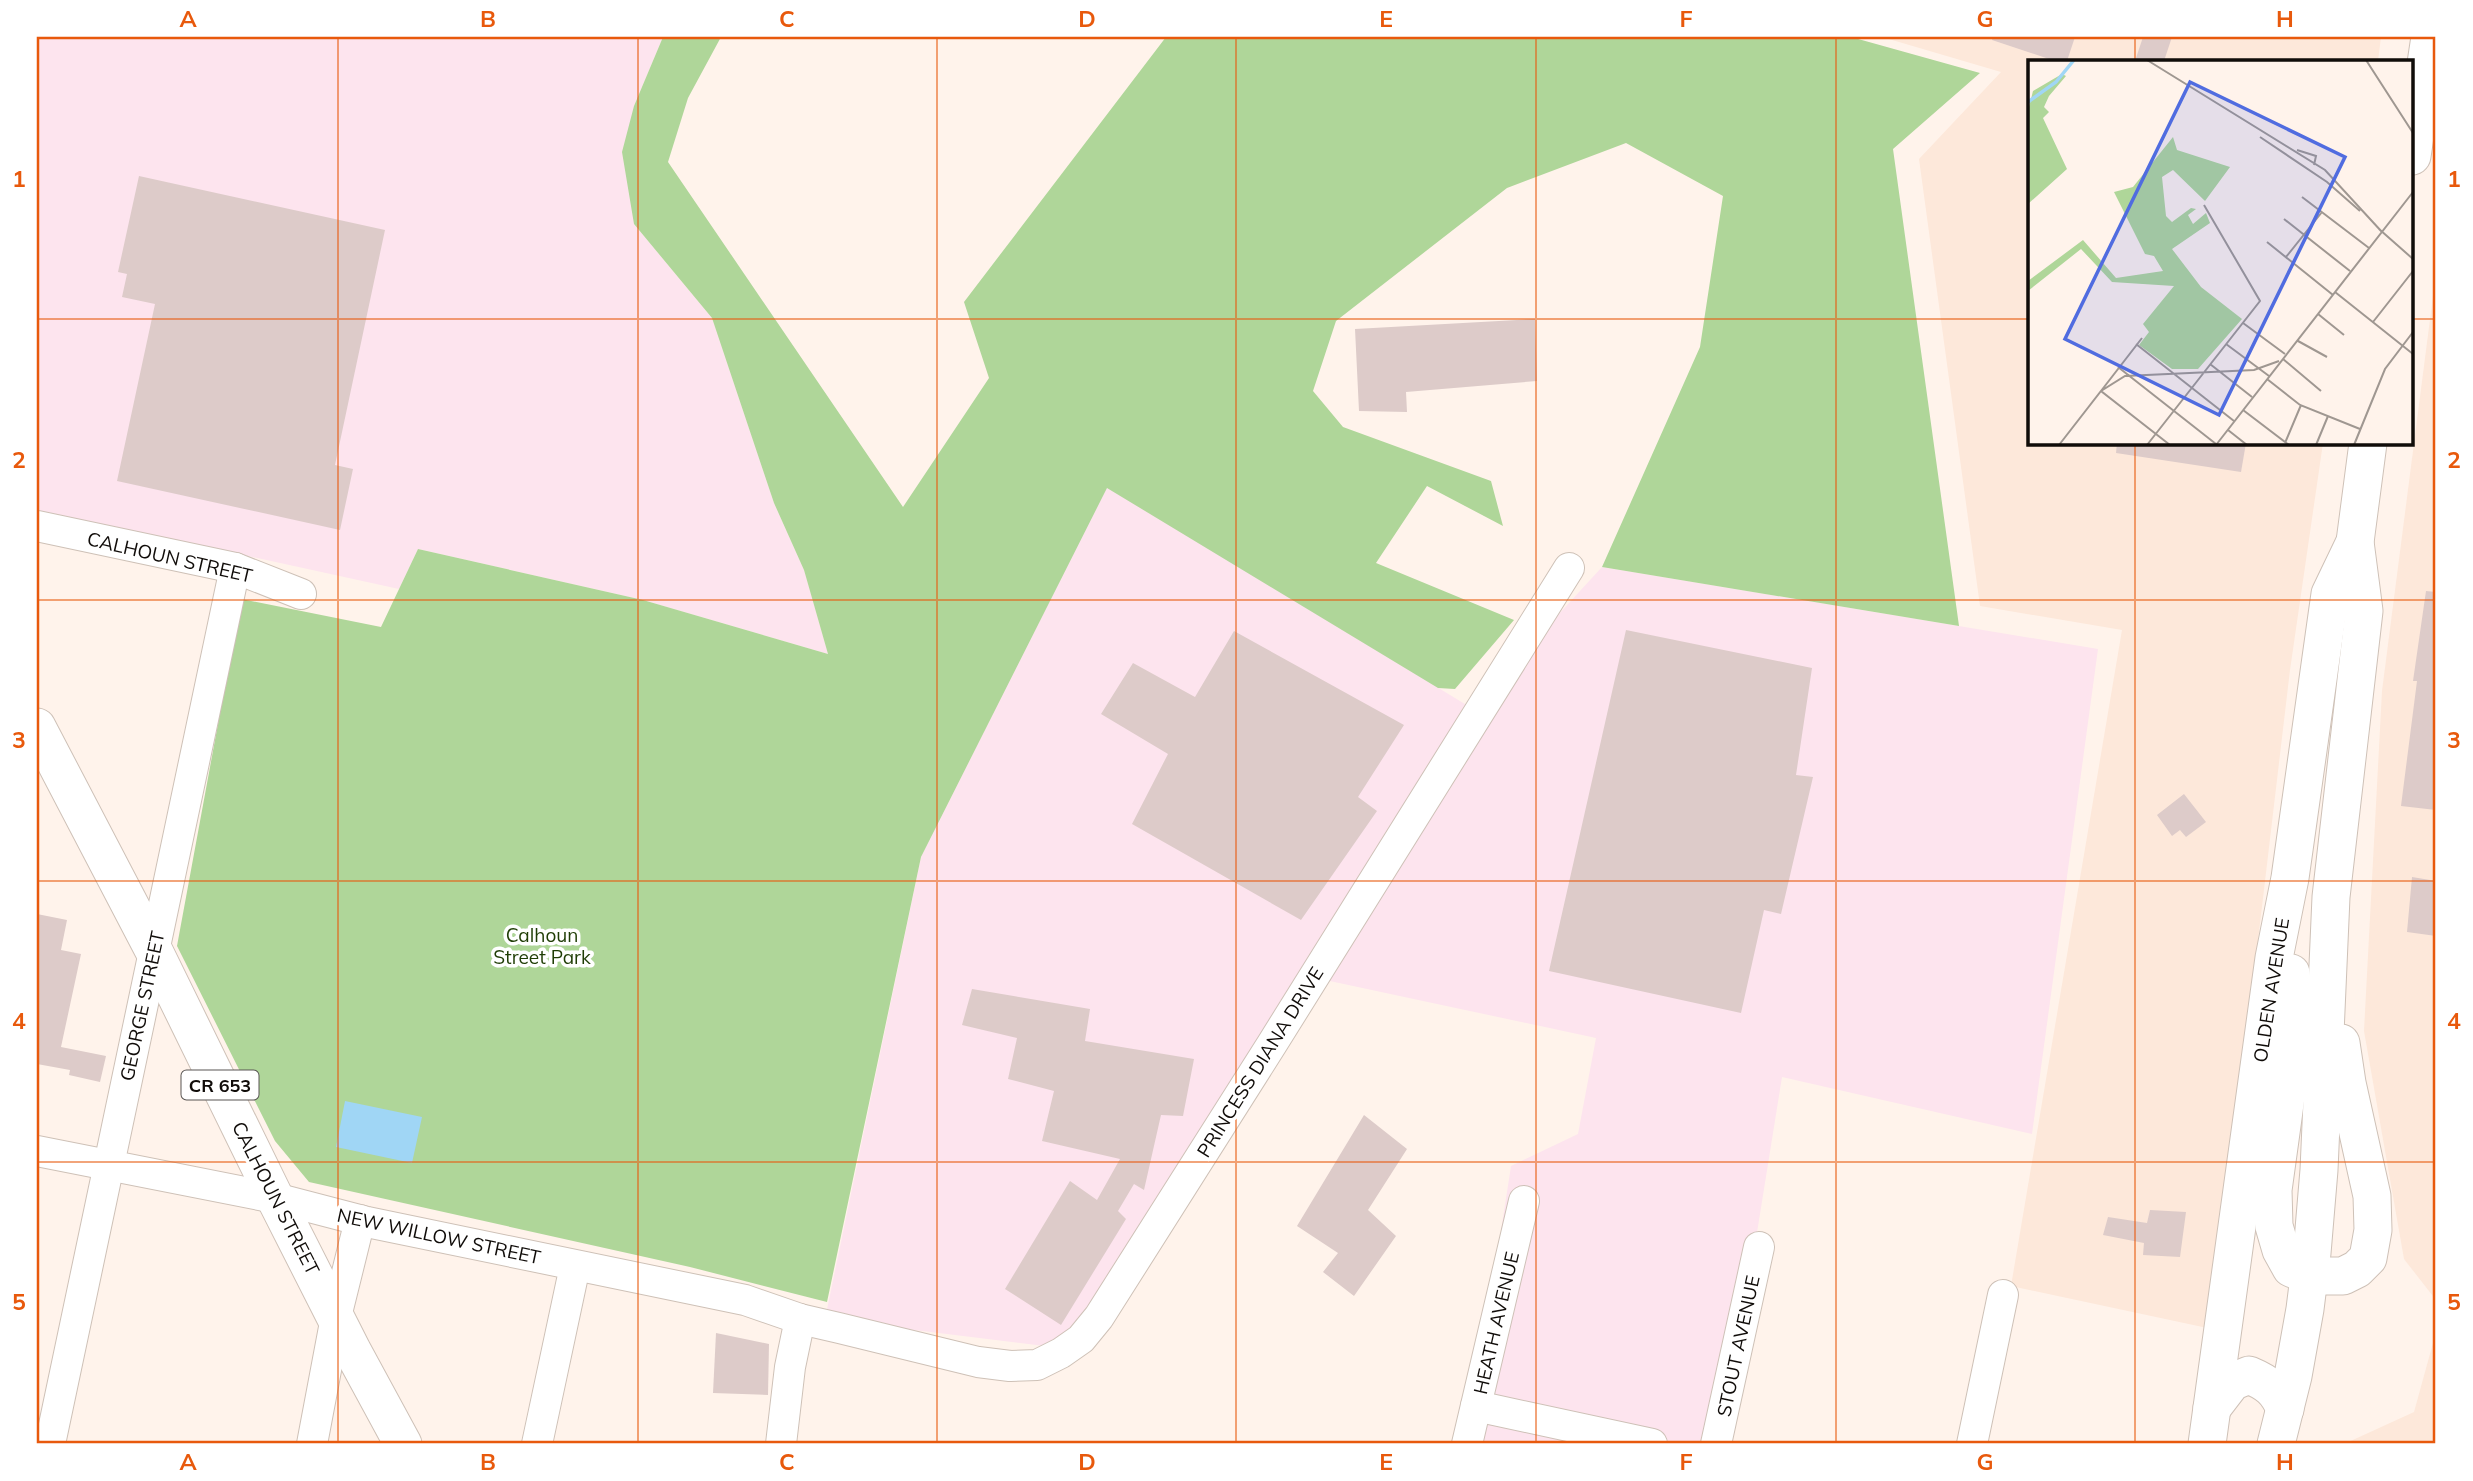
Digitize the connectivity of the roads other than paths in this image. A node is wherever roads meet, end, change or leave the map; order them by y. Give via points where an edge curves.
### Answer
1 (2430, 37) edge
2 (2414, 143) edge
3 (2368, 444) edge
4 (37, 526) edge
5 (2355, 542) junction
6 (235, 568) junction
7 (1569, 568) dead end
8 (301, 594) dead end
9 (37, 727) edge
10 (2290, 878) junction
11 (154, 951) junction
12 (2329, 964) junction
13 (37, 1151) edge
14 (107, 1166) junction
15 (275, 1198) junction
16 (1524, 1201) dead end
17 (360, 1220) junction
18 (1759, 1247) dead end
19 (575, 1266) junction
20 (2309, 1276) junction
21 (2003, 1296) dead end
22 (336, 1317) junction
23 (800, 1319) junction
24 (839, 1328) joint
25 (1476, 1406) junction
26 (2212, 1408) junction
27 (2285, 1409) junction
28 (50, 1444) edge
29 (312, 1444) edge
30 (403, 1444) edge
31 (537, 1444) edge
32 (781, 1444) edge
33 (1467, 1444) edge
34 (1652, 1444) edge
35 (1716, 1444) edge
36 (1972, 1444) edge
37 (2207, 1444) edge
38 (2276, 1444) edge

1 - 2 main road
3 - 5 main road, OLDEN AVENUE
4 - 6 street, CALHOUN STREET
5 - 10 main road, OLDEN AVENUE via 2330,594
5 - 12 main road, OLDEN AVENUE via 2364,611 2331,897
6 - 8 street, CALHOUN STREET
6 - 11 street, GEORGE STREET
7 - 24 street, PRINCESS DIANA DRIVE via 1255,1071 1081,1339 1037,1365 1010,1366
9 - 11 main road, CALHOUN STREET / CR 653
10 - 20 main road via 2292,1053 2273,1190 2274,1226 2291,1268
10 - 26 main road, OLDEN AVENUE via 2274,958
11 - 14 street, GEORGE STREET
11 - 15 main road, CALHOUN STREET / CR 653
12 - 20 main road, OLDEN AVENUE
12 - 20 main road via 2347,1083 2372,1196 2373,1230 2368,1258 2357,1269 2343,1276
13 - 14 street, NEW WILLOW STREET
14 - 15 street, NEW WILLOW STREET
14 - 28 street, GEORGE STREET
15 - 17 street, NEW WILLOW STREET
15 - 22 main road, CALHOUN STREET / CR 653
16 - 25 street, HEATH AVENUE
17 - 19 street, NEW WILLOW STREET
17 - 22 street
18 - 35 street, STOUT AVENUE
19 - 23 street, NEW WILLOW STREET via 745,1300
19 - 31 street
20 - 27 main road, OLDEN AVENUE
21 - 36 street
22 - 29 street
22 - 30 main road, CALHOUN STREET / CR 653
23 - 24 street, NEW WILLOW STREET
23 - 32 street
25 - 33 street, HEATH AVENUE
25 - 34 street
26 - 27 main road via 2232,1382 2249,1376 2278,1393
26 - 37 main road, OLDEN AVENUE
27 - 38 main road, OLDEN AVENUE

